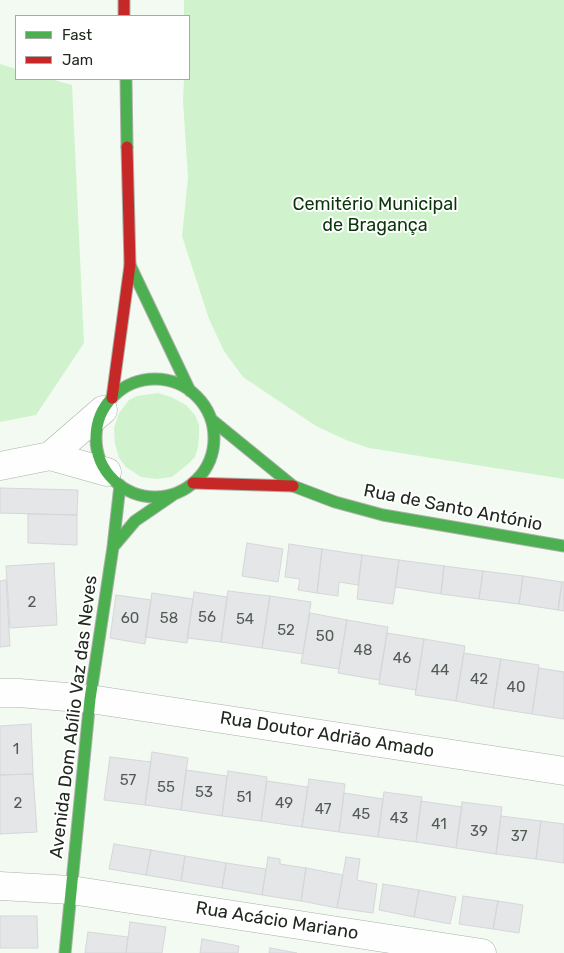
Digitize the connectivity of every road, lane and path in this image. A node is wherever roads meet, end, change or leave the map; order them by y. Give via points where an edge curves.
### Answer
1 (124, 0) edge
2 (124, 15) edge
3 (126, 80) edge
4 (130, 265) junction
5 (190, 391) junction
6 (107, 404) junction
7 (212, 420) junction
8 (50, 456) junction
9 (0, 466) edge
10 (113, 479) junction
11 (193, 483) junction
12 (293, 486) junction
13 (173, 495) junction
14 (564, 546) edge
15 (113, 547) junction
16 (0, 693) edge
17 (90, 699) junction
18 (564, 771) edge
19 (0, 886) edge
20 (72, 890) junction
21 (65, 953) edge
22 (482, 953) edge

1 - 2 street
3 - 4 street
4 - 5 street
4 - 6 street
5 - 6 street via 174,382 156,379 124,388
5 - 7 street
6 - 8 street
6 - 10 street via 97,426 96,442 99,458
7 - 11 street via 212,455 205,470
7 - 12 street, Rua de Santo António
8 - 9 street
8 - 10 street
10 - 13 street via 136,494
10 - 15 street, Avenida Dom Abílio Vaz das Neves
11 - 12 street
11 - 13 street
12 - 14 street, Rua de Santo António via 382,516
13 - 15 street via 135,521
15 - 17 street, Avenida Dom Abílio Vaz das Neves
16 - 17 street, Rua Doutor Adrião Amado
17 - 18 street, Rua Doutor Adrião Amado
17 - 20 street, Avenida Dom Abílio Vaz das Neves
19 - 20 street, Rua Acácio Mariano
20 - 21 street, Avenida Dom Abílio Vaz das Neves
20 - 22 street, Rua Acácio Mariano

